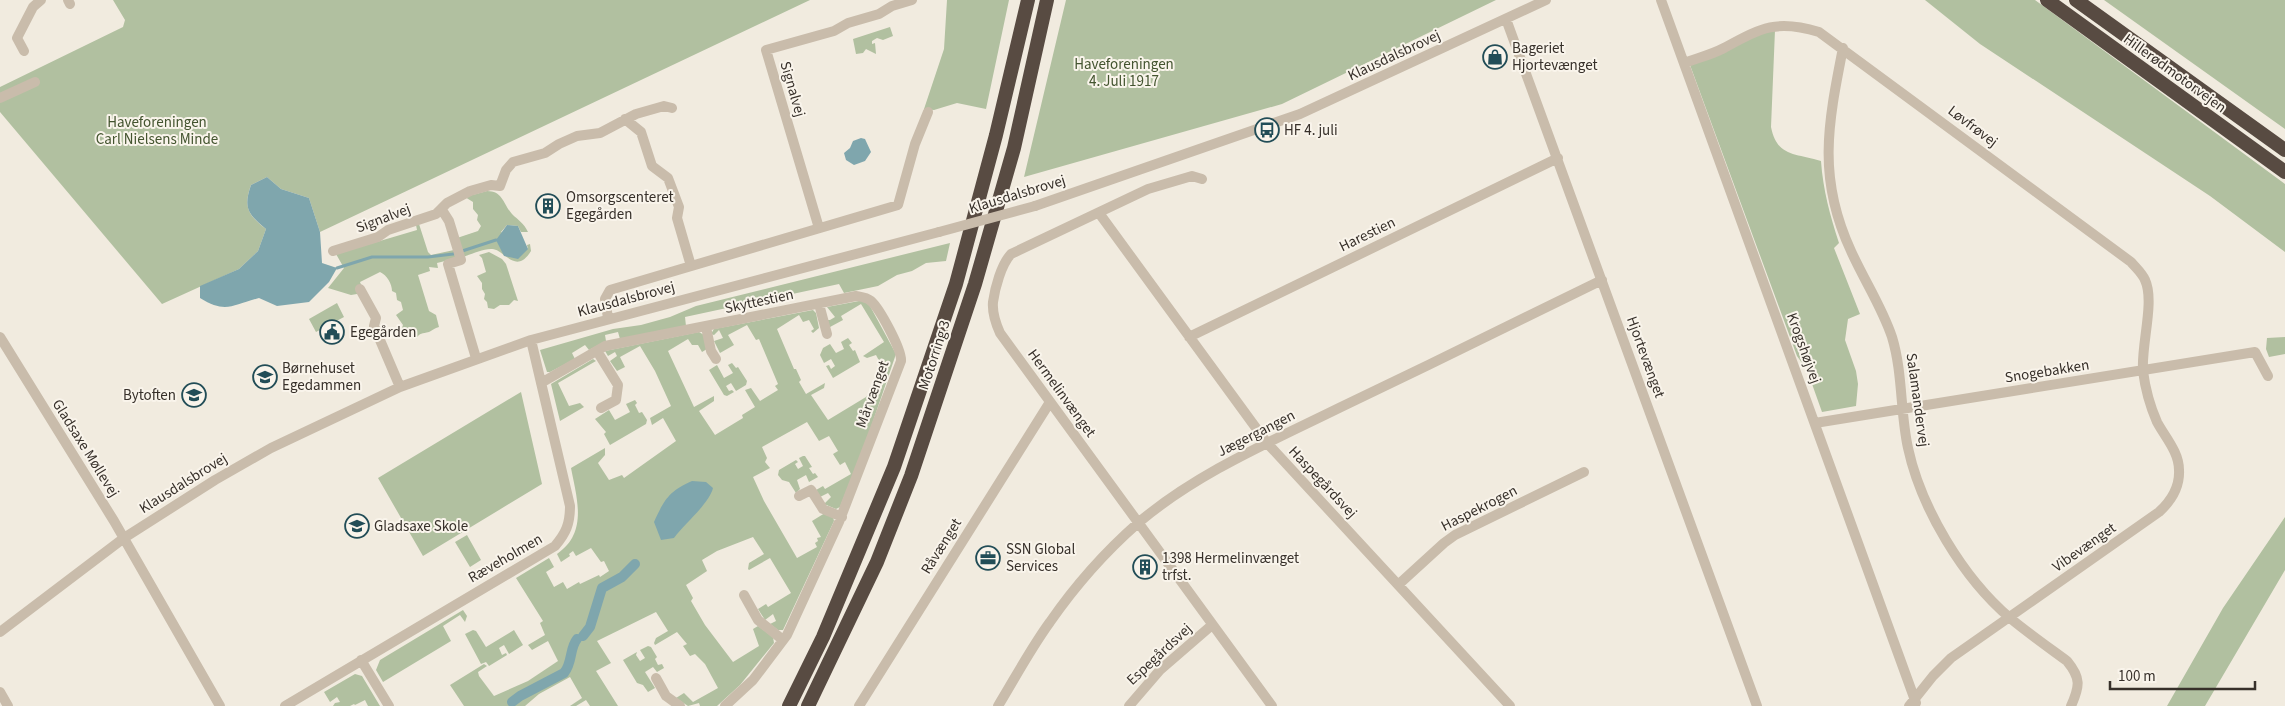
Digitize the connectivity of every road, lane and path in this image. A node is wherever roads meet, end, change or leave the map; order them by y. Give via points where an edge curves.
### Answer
1 (41, 0) edge
2 (912, 0) edge
3 (1028, 0) edge
4 (1047, 0) edge
5 (1546, 0) edge
6 (1661, 0) edge
7 (2047, 0) edge
8 (2076, 0) edge
9 (1506, 19) junction
10 (1843, 48) junction
11 (24, 51) dead end
12 (1684, 63) junction
13 (35, 82) dead end
14 (0, 98) edge
15 (672, 108) dead end
16 (928, 112) dead end
17 (625, 119) junction
18 (2285, 150) edge
19 (1558, 158) junction
20 (2285, 172) edge
21 (1202, 178) dead end
22 (442, 210) junction
23 (1099, 213) junction
24 (818, 228) junction
25 (333, 251) dead end
26 (691, 266) junction
27 (1602, 280) junction
28 (360, 289) dead end
29 (856, 296) joint
30 (819, 304) junction
31 (608, 318) junction
32 (706, 327) junction
33 (827, 334) dead end
34 (0, 337) edge
35 (1189, 337) junction
36 (531, 340) junction
37 (597, 351) junction
38 (476, 358) junction
39 (716, 359) dead end
40 (2143, 371) junction
41 (2268, 376) dead end
42 (541, 383) junction
43 (400, 387) junction
44 (1050, 402) junction
45 (601, 408) dead end
46 (1903, 409) junction
47 (1815, 423) junction
48 (1267, 443) junction
49 (1584, 472) dead end
50 (799, 496) dead end
51 (842, 517) junction
52 (1138, 523) junction
53 (124, 538) junction
54 (1398, 585) junction
55 (744, 595) dead end
56 (2009, 617) junction
57 (1212, 625) junction
58 (0, 632) edge
59 (783, 640) junction
60 (361, 660) junction
61 (656, 678) dead end
62 (0, 692) edge
63 (1914, 704) edge
64 (8, 706) edge
65 (220, 706) edge
66 (285, 706) edge
67 (389, 706) edge
68 (680, 706) edge
69 (725, 706) edge
70 (789, 706) edge
71 (808, 706) edge
72 (859, 706) edge
73 (998, 706) edge
74 (1129, 706) edge
75 (1272, 706) edge
76 (1510, 706) edge
77 (1757, 706) edge
78 (2071, 706) edge

1 - 11 street via 17,38
2 - 24 street, Signalvej via 834,31 766,50
3 - 70 highway, Motorring 3 via 956,284 894,467 823,637
4 - 71 highway, Motorring 3 via 1014,148 975,284 911,476 877,562
5 - 9 street, Klausdalsbrovej
6 - 12 street, Krogshøjvej
7 - 20 highway, Hillerødmotorvejen
8 - 18 highway, Hillerødmotorvejen
9 - 19 street, Hjortevænget
9 - 31 street, Klausdalsbrovej, bridge via 1300,114 1035,206
10 - 12 street, Løvfrøvej via 1819,32 1778,26 1762,28 1722,49
10 - 40 street, Løvfrøvej via 2140,271 2149,298
10 - 46 street, Salamandervej via 1832,108 1828,176 1841,227 1888,323 1895,348
12 - 47 street, Krogshøjvej
13 - 14 street
15 - 17 street, Signalvej via 664,106
16 - 24 street via 915,144 898,205
17 - 22 street, Signalvej via 600,132 577,136 545,153 513,162 500,186 470,191 447,203
17 - 26 street via 641,132 652,166 668,178
19 - 27 street, Hjortevænget
19 - 35 street, Harestien
21 - 23 street, Hermelinvænget via 1179,179
22 - 25 street, Signalvej via 388,230 378,237
22 - 38 street via 449,221 459,255 448,264
23 - 35 street, Haspegårdsvej
23 - 44 street, Hermelinvænget via 1011,254 1005,261 993,302 994,319 1000,333
24 - 26 street
26 - 31 street via 610,290 605,299
27 - 48 street, Jægergangen
27 - 77 street, Hjortevænget
28 - 43 street via 376,318 374,326
29 - 30 street, Skyttestien
29 - 51 street, Mårvænget via 865,297 873,303 899,347 901,361
30 - 32 street, Skyttestien
30 - 33 street
31 - 36 street, Klausdalsbrovej
32 - 37 street, Skyttestien via 605,346
32 - 39 street
34 - 53 street, Gladsaxe Møllevej
35 - 48 street, Haspegårdsvej
36 - 38 street, Klausdalsbrovej
36 - 42 street, Ræveholmen
37 - 42 street, Skyttestien
37 - 45 street via 618,385 616,400
38 - 43 street, Klausdalsbrovej
40 - 41 street, Snogebakken via 2255,352
40 - 46 street, Snogebakken
40 - 56 street, Vibevænget via 2157,422 2178,462 2179,477 2172,498 2159,512
42 - 60 street, Ræveholmen via 570,506 570,523 565,534 555,546
43 - 53 street, Klausdalsbrovej via 263,452
44 - 52 street, Hermelinvænget
44 - 72 street, Råvænget
46 - 47 street, Snogebakken
46 - 56 street, Salamandervej via 1908,447 1925,501 1967,571
47 - 63 street, Krogshøjvej
48 - 52 street, Jægergangen via 1200,479
48 - 54 street, Haspegårdsvej
49 - 54 street, Haspekrogen via 1456,535
50 - 51 street via 811,490 823,508
51 - 59 street, Mårvænget
52 - 57 street, Hermelinvænget
52 - 73 street, Jægergangen via 1060,608
53 - 58 street, Klausdalsbrovej
53 - 65 street, Gladsaxe Møllevej
54 - 76 street, Haspegårdsvej
55 - 59 street via 758,620
56 - 63 street, Vibevænget via 1951,658 1933,676
56 - 78 street, Salamandervej via 2067,661 2074,670 2078,685
57 - 74 street, Espegårdsvej via 1160,670
57 - 75 street, Hermelinvænget
59 - 69 street, Mårvænget via 753,680
60 - 66 street, Ræveholmen
60 - 67 street
61 - 68 street via 666,696
62 - 64 street

